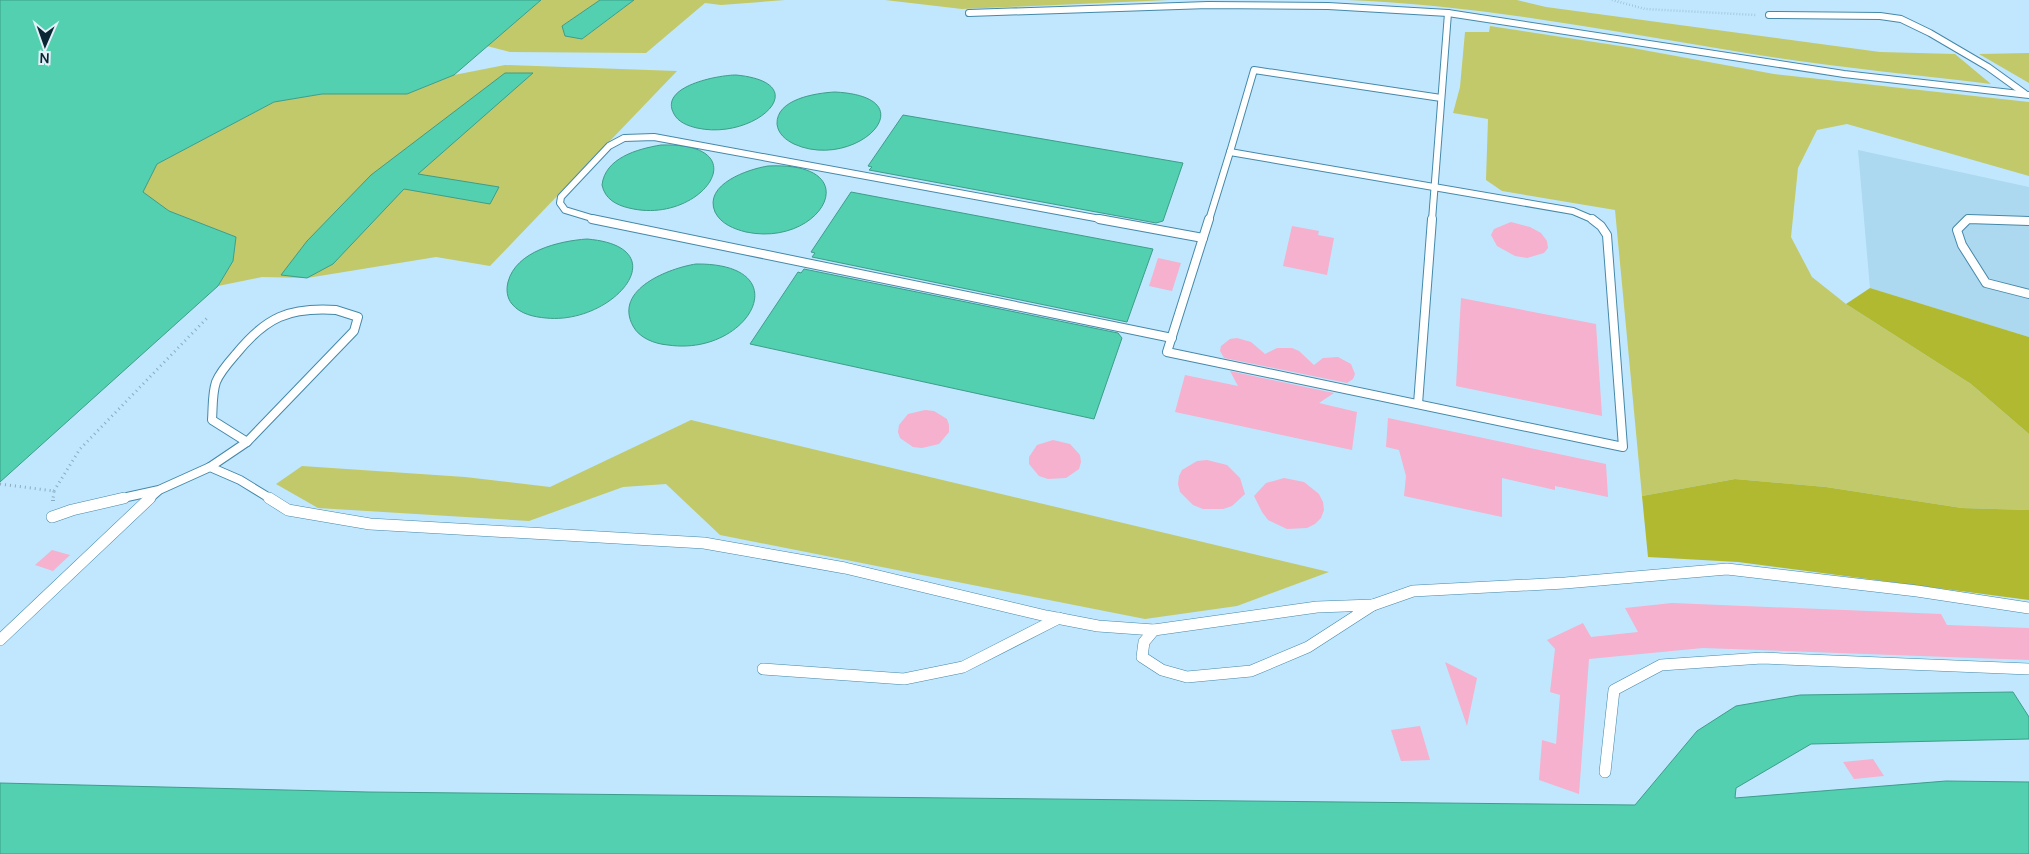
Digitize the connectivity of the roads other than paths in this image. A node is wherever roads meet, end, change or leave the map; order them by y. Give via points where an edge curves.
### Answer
1 (969, 13) dead end
2 (1448, 13) junction
3 (1769, 15) road end
4 (2028, 94) edge
5 (1441, 98) junction
6 (1230, 152) junction
7 (1434, 186) junction
8 (2029, 221) edge
9 (1203, 238) junction
10 (2029, 294) edge
11 (1172, 338) junction
12 (1418, 404) junction
13 (247, 442) junction
14 (210, 467) junction
15 (159, 490) junction
16 (52, 517) road end
17 (1373, 605) junction
18 (2029, 608) edge
19 (1059, 618) junction
20 (1154, 630) junction
21 (0, 640) edge
22 (763, 669) dead end
23 (2029, 669) edge
24 (1605, 772) dead end

1 - 2 lane via 1250,1 1376,6
2 - 4 lane via 1844,74
2 - 5 lane
3 - 4 lane via 1901,19 1988,67
5 - 6 lane via 1254,70
5 - 7 lane
6 - 7 lane
6 - 9 lane
7 - 12 lane
7 - 12 lane via 1574,211 1591,217 1604,229 1624,447
8 - 10 lane via 1968,219 1957,230 1962,245 1986,283
9 - 11 lane
9 - 11 lane via 654,137 624,138 609,146 561,197 560,204 565,210 583,217
11 - 12 lane via 1167,352
13 - 13 lane via 354,331 358,317 351,312 333,309 308,310 278,316 254,335 217,380 213,404 212,420
13 - 14 lane
14 - 15 lane
14 - 19 lane via 240,480 288,510 370,524 704,542 845,568
15 - 16 lane
15 - 21 lane
17 - 18 lane via 1413,591 1565,583 1727,568
17 - 20 lane via 1316,607
17 - 20 lane via 1308,647 1251,671 1215,676 1187,677 1162,670 1142,657 1144,642
19 - 20 lane via 1098,626
19 - 22 lane via 963,667 904,679
23 - 24 lane via 1762,658 1661,665 1614,690

